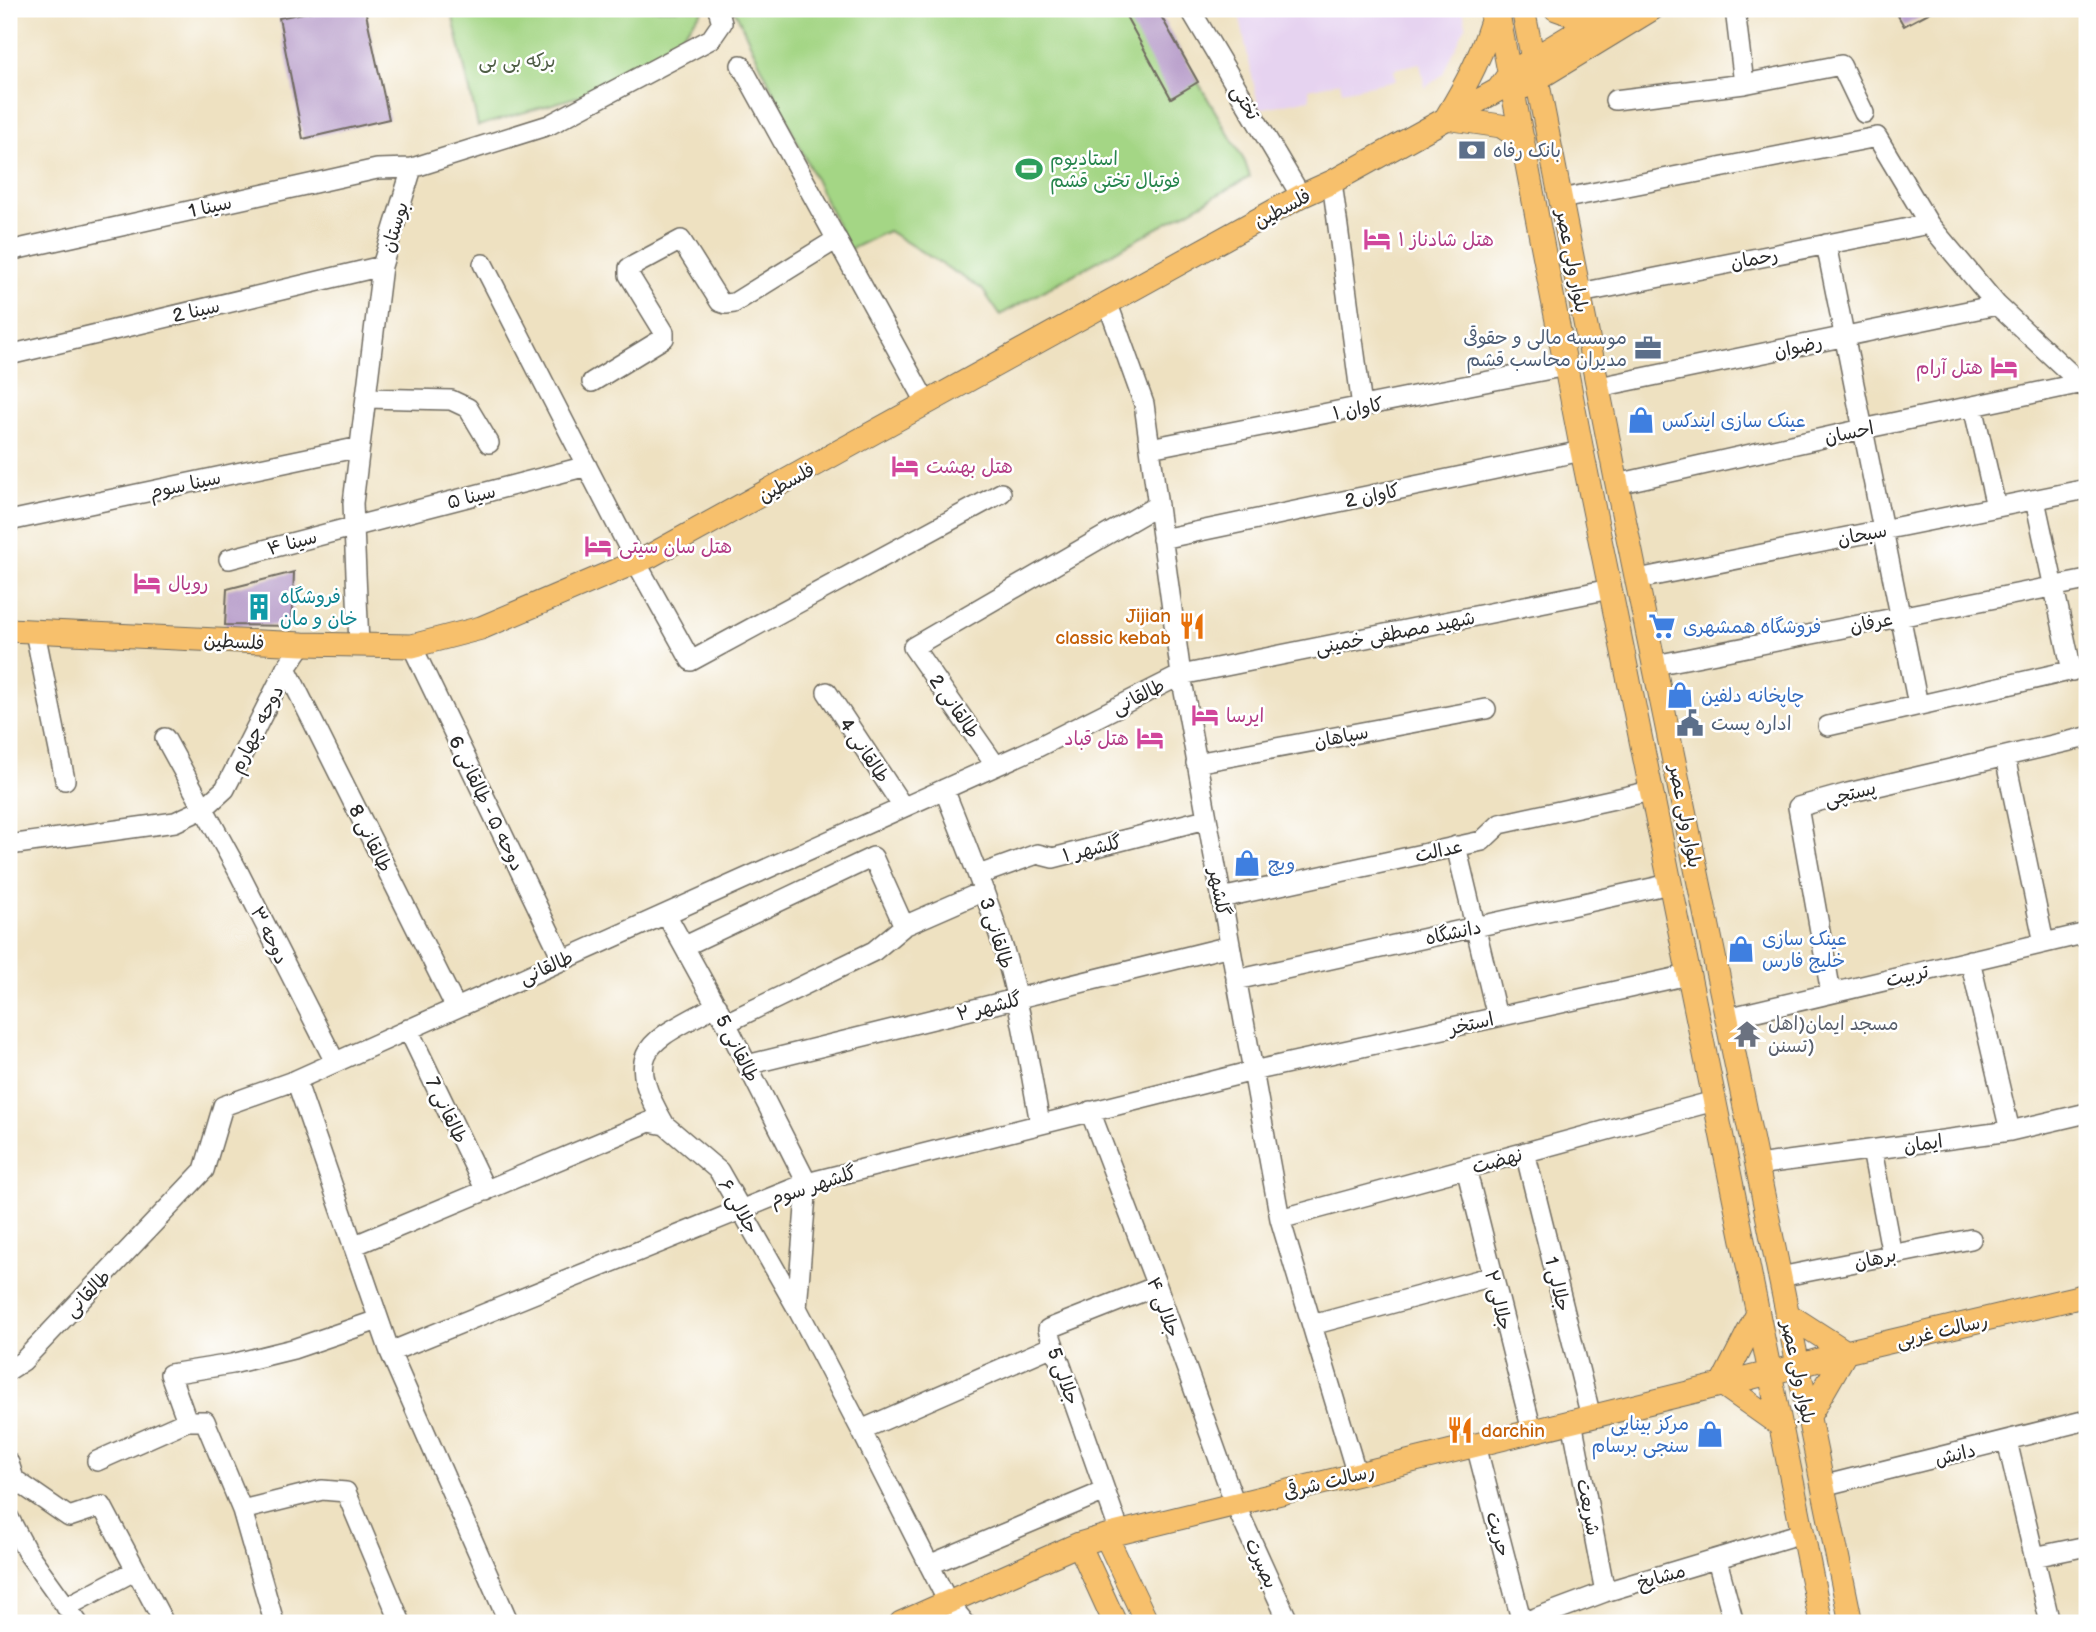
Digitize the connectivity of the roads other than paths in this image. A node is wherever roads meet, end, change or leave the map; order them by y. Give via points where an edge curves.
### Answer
1 (718, 9) edge
2 (1190, 9) edge
3 (1496, 9) edge
4 (1524, 9) edge
5 (1556, 9) edge
6 (1653, 9) edge
7 (1735, 9) edge
8 (1608, 12) edge
9 (741, 65) dead end
10 (1535, 70) junction
11 (1744, 84) junction
12 (1507, 85) junction
13 (1615, 100) dead end
14 (1864, 113) dead end
15 (1446, 118) junction
16 (1523, 140) junction
17 (412, 168) junction
18 (1332, 182) junction
19 (1301, 196) junction
20 (1561, 199) junction
21 (1929, 224) junction
22 (837, 239) junction
23 (1826, 244) junction
24 (9, 251) edge
25 (483, 264) dead end
26 (382, 266) junction
27 (1580, 293) junction
28 (1108, 304) junction
29 (1997, 305) junction
30 (1844, 337) junction
31 (9, 355) edge
32 (1566, 366) junction
33 (592, 382) dead end
34 (2085, 385) edge
35 (1599, 387) junction
36 (366, 398) junction
37 (927, 404) junction
38 (1973, 406) junction
39 (1362, 407) junction
40 (1863, 429) junction
41 (489, 443) dead end
42 (360, 447) junction
43 (1150, 448) junction
44 (1582, 451) junction
45 (587, 466) junction
46 (1617, 484) junction
47 (2087, 489) edge
48 (1001, 493) dead end
49 (2035, 500) junction
50 (1158, 505) junction
51 (1996, 507) junction
52 (9, 521) edge
53 (354, 525) junction
54 (1883, 530) junction
55 (1162, 539) junction
56 (229, 559) dead end
57 (636, 562) junction
58 (1637, 579) junction
59 (2087, 580) edge
60 (2053, 587) junction
61 (1610, 589) junction
62 (1900, 617) junction
63 (9, 630) edge
64 (36, 632) junction
65 (303, 644) junction
66 (359, 645) junction
67 (412, 646) junction
68 (1655, 664) junction
69 (286, 668) junction
70 (2079, 669) edge
71 (1181, 675) junction
72 (827, 692) dead end
73 (1918, 705) junction
74 (1486, 709) dead end
75 (1828, 726) dead end
76 (2087, 737) edge
77 (165, 738) dead end
78 (2005, 757) junction
79 (1196, 763) junction
80 (996, 766) junction
81 (65, 780) dead end
82 (944, 789) junction
83 (1651, 790) junction
84 (904, 807) junction
85 (203, 810) junction
86 (1206, 819) junction
87 (9, 845) edge
88 (1457, 846) junction
89 (981, 883) junction
90 (1670, 884) junction
91 (1221, 898) junction
92 (666, 914) junction
93 (904, 926) junction
94 (1475, 927) junction
95 (2087, 933) edge
96 (2044, 943) junction
97 (685, 946) junction
98 (1230, 946) junction
99 (563, 960) junction
100 (1970, 960) junction
101 (1688, 975) junction
102 (1236, 979) junction
103 (1831, 993) junction
104 (1017, 999) junction
105 (717, 1005) junction
106 (456, 1008) junction
107 (1497, 1017) junction
108 (1727, 1018) junction
109 (726, 1023) junction
110 (408, 1030) junction
111 (335, 1062) junction
112 (747, 1065) junction
113 (1253, 1071) junction
114 (296, 1080) junction
115 (1714, 1101) junction
116 (1090, 1111) junction
117 (2087, 1113) edge
118 (1040, 1123) junction
119 (665, 1125) junction
120 (2010, 1131) junction
121 (1872, 1150) junction
122 (1525, 1152) junction
123 (1757, 1165) junction
124 (1466, 1168) junction
125 (807, 1184) junction
126 (486, 1191) junction
127 (742, 1210) junction
128 (1280, 1219) junction
129 (1970, 1239) dead end
130 (353, 1246) junction
131 (1892, 1255) junction
132 (1493, 1276) junction
133 (1780, 1278) junction
134 (1157, 1286) junction
135 (2087, 1295) edge
136 (797, 1308) junction
137 (1787, 1314) junction
138 (1757, 1315) junction
139 (378, 1320) junction
140 (1312, 1325) junction
141 (1053, 1346) junction
142 (390, 1352) junction
143 (1846, 1352) junction
144 (1798, 1366) junction
145 (9, 1370) edge
146 (1769, 1373) junction
147 (1722, 1384) junction
148 (1809, 1416) junction
149 (1582, 1419) junction
150 (2087, 1420) edge
151 (187, 1421) junction
152 (1780, 1425) junction
153 (862, 1430) junction
154 (1532, 1431) junction
155 (2007, 1441) junction
156 (1476, 1445) junction
157 (97, 1461) dead end
158 (1357, 1475) junction
159 (11, 1478) edge
160 (1822, 1486) junction
161 (1105, 1491) junction
162 (1235, 1504) junction
163 (242, 1510) junction
164 (9, 1518) edge
165 (1802, 1533) junction
166 (1113, 1534) junction
167 (1080, 1544) junction
168 (2087, 1546) edge
169 (2034, 1557) junction
170 (1717, 1560) junction
171 (929, 1565) junction
172 (136, 1570) junction
173 (1605, 1592) junction
174 (948, 1602) junction
175 (66, 1606) junction
176 (1558, 1617) edge
177 (78, 1623) edge
178 (164, 1623) edge
179 (273, 1623) edge
180 (401, 1623) edge
181 (509, 1623) edge
182 (901, 1623) edge
183 (965, 1623) edge
184 (1115, 1623) edge
185 (1147, 1623) edge
186 (1289, 1623) edge
187 (1522, 1623) edge
188 (1734, 1623) edge
189 (1821, 1623) edge
190 (1851, 1623) edge
191 (2050, 1623) edge

1 - 17 street via 722,23 711,39 609,94 549,125
2 - 19 street, تختی
3 - 12 main road, بلوار ولی عصر
3 - 15 main road via 1474,72
4 - 10 main road, بلوار ولی عصر
5 - 8 main road via 1584,19
6 - 10 main road, فلسطین
7 - 11 street
8 - 10 main road, فلسطین
9 - 22 street
10 - 12 main road, فلسطین
10 - 20 main road, بلوار ولی عصر
11 - 13 street
11 - 14 street via 1841,65
12 - 15 main road, فلسطین
12 - 16 main road, بلوار ولی عصر
15 - 16 main road via 1501,126
15 - 18 main road, فلسطین
16 - 32 main road, بلوار ولی عصر
17 - 24 street, سینا 1 via 377,169
17 - 26 street, بوستان
18 - 19 main road, فلسطین
18 - 39 street
19 - 28 main road, فلسطین
20 - 21 street via 1877,137
20 - 27 main road, بلوار ولی عصر
21 - 23 street, رحمان
21 - 29 street
22 - 33 street via 734,303 720,302 684,242 677,241 629,268 664,338
22 - 37 street
23 - 27 street, رحمان
23 - 30 street
25 - 45 street
26 - 31 street, سینا 2
26 - 36 street, بوستان
27 - 35 main road, بلوار ولی عصر
28 - 37 main road, فلسطین
28 - 43 street, گلشهر via 1144,404
29 - 30 street, رضوان
29 - 34 street
30 - 35 street, رضوان
30 - 40 street
32 - 39 street, کاوان ۱
32 - 44 main road, بلوار ولی عصر
34 - 38 street, احسان
35 - 46 main road, بلوار ولی عصر
36 - 41 street via 451,400 468,408
36 - 42 street, بوستان
37 - 57 main road, فلسطین
38 - 40 street, احسان
38 - 51 street
39 - 43 street, کاوان ۱
40 - 46 street, احسان
40 - 54 street
42 - 52 street, سینا سوم
42 - 53 street, بوستان
43 - 50 street, گلشهر
44 - 55 street, کاوان 2
44 - 61 main road, بلوار ولی عصر
45 - 53 street, سینا ۵
45 - 57 street
46 - 58 main road, بلوار ولی عصر
47 - 49 street, سبحان
48 - 57 street via 691,661
49 - 51 street, سبحان
49 - 60 street
50 - 55 street, گلشهر
50 - 80 street, طالقانی 2 via 914,647
51 - 54 street, سبحان
53 - 56 street, سینا ۴
53 - 66 street, بوستان
54 - 58 street, سبحان
54 - 62 street
55 - 71 street, گلشهر
57 - 67 main road, فلسطین via 481,628
58 - 68 main road, بلوار ولی عصر
59 - 60 street, عرفان
60 - 62 street, عرفان
60 - 70 street
61 - 71 street, شهید مصطفی خمینی
61 - 83 main road, بلوار ولی عصر
62 - 68 street, عرفان
62 - 73 street
63 - 64 main road, فلسطین
64 - 65 main road, فلسطین
64 - 81 street
65 - 66 main road, فلسطین
65 - 69 street, دوحه چهارم
66 - 67 main road, فلسطین
67 - 99 street, دوحه ۵ - طالقانی 6
68 - 108 main road, بلوار ولی عصر
69 - 85 street, دوحه چهارم via 225,789
69 - 106 street, طالقانی 8
70 - 73 street
71 - 79 street, گلشهر
71 - 80 street, طالقانی
72 - 84 street, طالقانی 4
73 - 75 street
74 - 79 street, سپاهان
76 - 78 street, پستچی
77 - 85 street, دوحه ۳
78 - 96 street
78 - 103 street, پستچی via 1798,807
79 - 86 street, گلشهر
80 - 82 street, طالقانی
82 - 84 street, طالقانی
82 - 89 street, طالقانی 3
83 - 88 street, عدالت via 1500,824 1482,841
83 - 90 main road, بلوار ولی عصر
84 - 92 street, طالقانی
85 - 87 street via 175,822
85 - 111 street, دوحه ۳
86 - 89 street, گلشهر ۱ via 1053,858 1037,854
86 - 91 street, گلشهر
88 - 91 street, عدالت
88 - 94 street
89 - 93 street, گلشهر ۱
89 - 104 street, طالقانی 3
90 - 94 street, دانشگاه
90 - 101 main road, بلوار ولی عصر
91 - 98 street, گلشهر
92 - 97 street, طالقانی 5
92 - 99 street, طالقانی
93 - 97 street via 873,857
93 - 109 street, گلشهر ۱ via 874,951
94 - 102 street, دانشگاه
94 - 107 street
95 - 96 street, تربیت
96 - 100 street, تربیت
97 - 105 street, طالقانی 5
98 - 102 street, گلشهر
98 - 104 street, گلشهر ۲
99 - 106 street, طالقانی
100 - 103 street, تربیت
100 - 120 street
101 - 107 street, استخر
101 - 115 main road, بلوار ولی عصر
102 - 113 street, گلشهر
103 - 108 street, تربیت
104 - 112 street, گلشهر ۲
104 - 118 street, طالقانی 3
105 - 109 street, طالقانی 5
105 - 119 street via 649,1047 643,1079
106 - 110 street, طالقانی
107 - 113 street, استخر
108 - 123 main road, بلوار ولی عصر
109 - 112 street, طالقانی 5
110 - 111 street, طالقانی
110 - 126 street, طالقانی 7
111 - 114 street, طالقانی
112 - 125 street, طالقانی 5
113 - 116 street, گلشهر سوم
113 - 128 street, گلشهر
114 - 130 street
114 - 145 street, طالقانی via 223,1106 204,1170 23,1361
115 - 122 street, نهضت
115 - 138 main road, بلوار ولی عصر
116 - 118 street, گلشهر سوم
116 - 134 street, جلالی ۴
117 - 120 street, ایمان
118 - 125 street, گلشهر سوم
119 - 126 street via 649,1122
119 - 127 street, جلالی ۶ via 719,1171
120 - 121 street, ایمان
121 - 123 street, ایمان
121 - 131 street
122 - 124 street, نهضت
122 - 149 street, جلالی 1
123 - 133 main road, بلوار ولی عصر
124 - 128 street, نهضت
124 - 132 street, جلالی ۲
125 - 127 street, گلشهر سوم
125 - 136 street
126 - 130 street
127 - 136 street, جلالی ۶
127 - 142 street, گلشهر سوم
128 - 140 street, گلشهر
129 - 131 street, برهان
130 - 139 street
131 - 133 street, برهان
132 - 140 street
132 - 154 street, جلالی ۲
133 - 137 main road, بلوار ولی عصر
134 - 141 street, جلالی 5 via 1048,1329
134 - 162 street, جلالی ۴
135 - 143 main road, رسالت غربی
136 - 153 street, جلالی ۶
137 - 143 main road
137 - 144 main road, بلوار ولی عصر
138 - 146 main road, بلوار ولی عصر
138 - 147 main road
139 - 142 street
139 - 151 street via 293,1349 170,1374
140 - 158 street, گلشهر
141 - 153 street
141 - 161 street, جلالی 5
142 - 181 street
143 - 144 main road, رسالت غربی
143 - 148 main road
144 - 146 main road, رسالت غربی
144 - 148 main road, بلوار ولی عصر
146 - 147 main road, رسالت شرقی
146 - 152 main road, بلوار ولی عصر
147 - 149 main road, رسالت شرقی
147 - 152 main road
148 - 160 main road, بلوار ولی عصر
149 - 154 main road, رسالت شرقی
149 - 173 street, شریعت
150 - 155 street, دانش
151 - 157 street
151 - 163 street via 205,1421
152 - 165 main road, بلوار ولی عصر
153 - 171 street, جلالی ۶
154 - 156 main road, رسالت شرقی
155 - 160 street, دانش
155 - 169 street
156 - 158 main road, رسالت شرقی
156 - 187 street, حریت
158 - 162 main road, رسالت شرقی
159 - 172 street via 69,1517 102,1506
160 - 190 main road, بلوار ولی عصر
161 - 166 street, جلالی 5
161 - 171 street
162 - 166 main road, رسالت شرقی
162 - 186 street, بصیرت
163 - 179 street
163 - 180 street via 321,1490 346,1492
164 - 175 street
165 - 170 street, مشایخ
165 - 189 main road, بلوار ولی عصر
166 - 167 main road, رسالت شرقی
166 - 185 main road
167 - 174 main road, رسالت شرقی
167 - 184 main road
168 - 169 street
169 - 191 street
170 - 173 street, مشایخ
170 - 188 street
171 - 174 street, جلالی ۶
172 - 175 street
172 - 178 street
173 - 176 street, مشایخ
174 - 182 main road, رسالت شرقی
174 - 183 street, جلالی ۶
175 - 177 street
176 - 187 street, مشایخ

